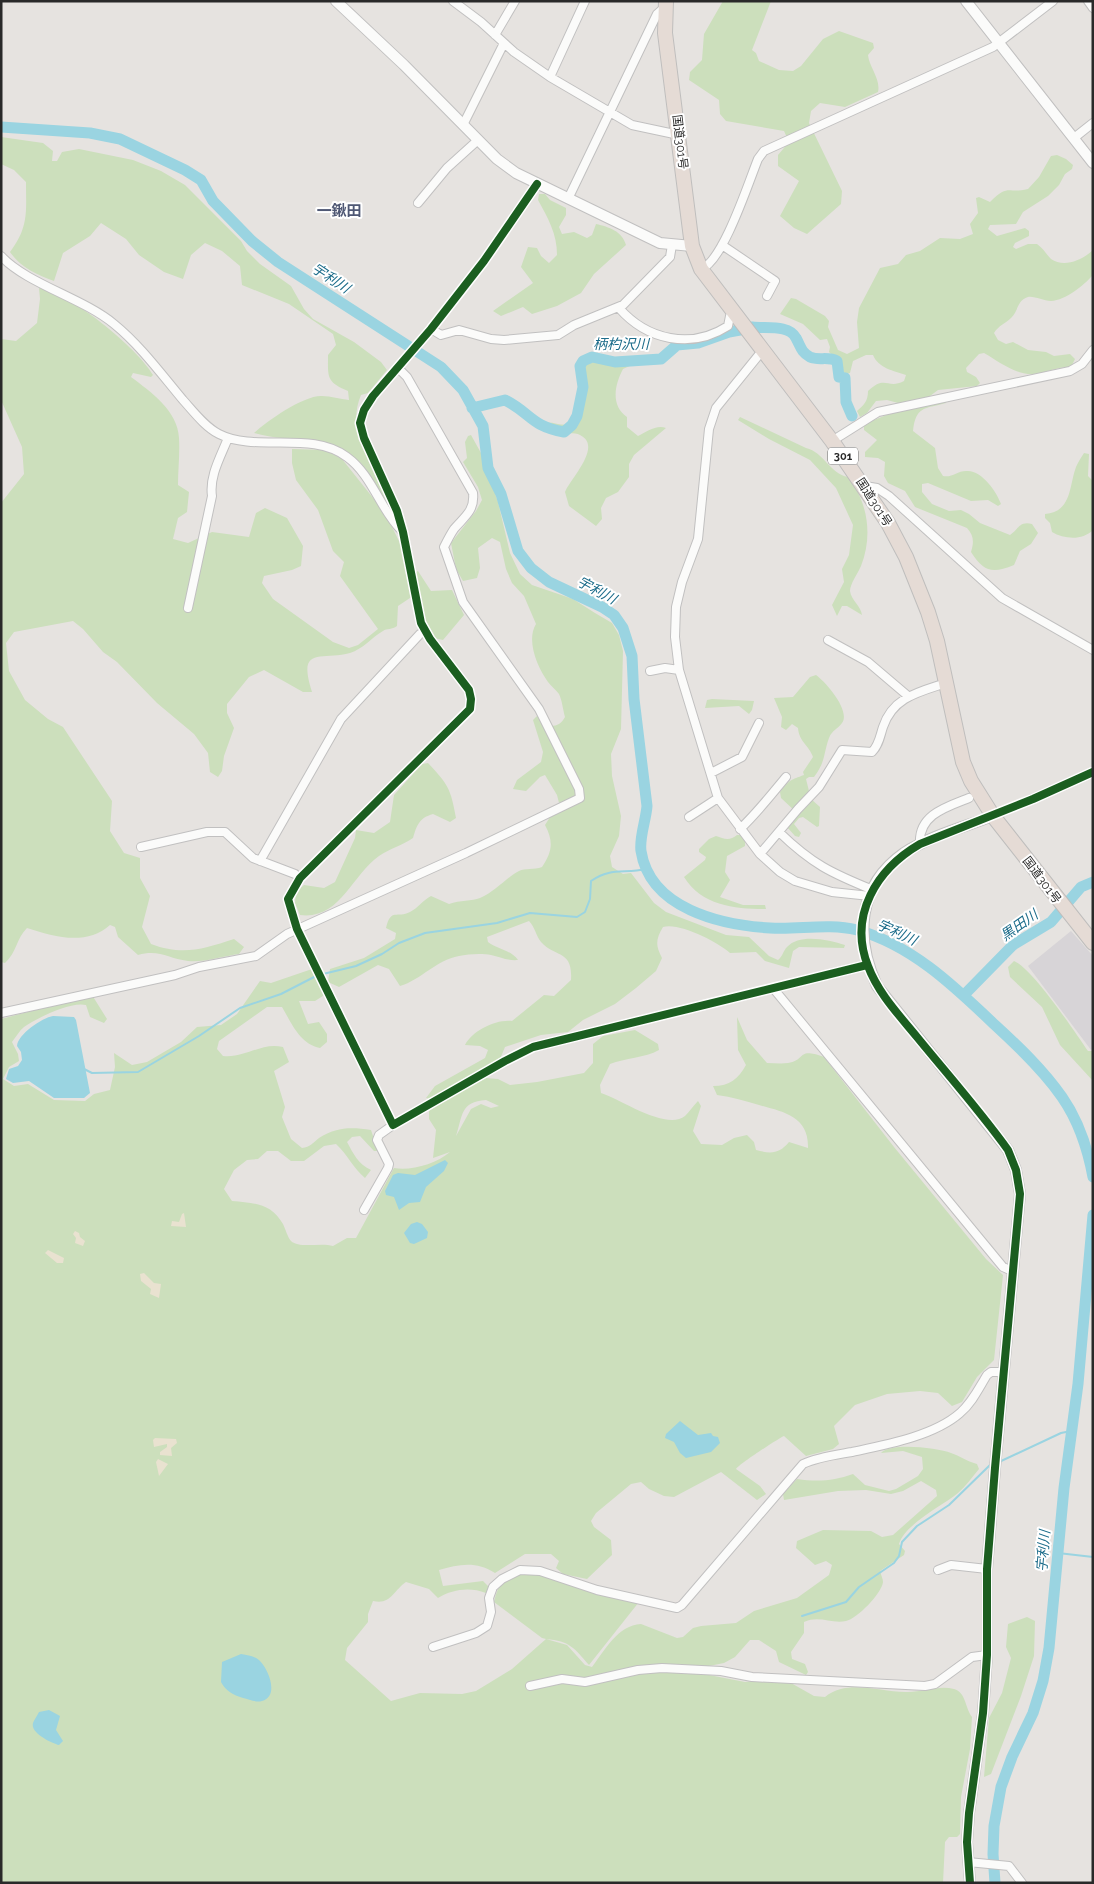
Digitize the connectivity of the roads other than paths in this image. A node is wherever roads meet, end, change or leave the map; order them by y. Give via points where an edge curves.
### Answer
1 (336, 1) edge
2 (453, 1) edge
3 (515, 1) edge
4 (585, 1) edge
5 (966, 1) edge
6 (1052, 1) edge
7 (1088, 1) edge
8 (666, 4) edge
9 (1093, 8) edge
10 (495, 35) junction
11 (504, 42) junction
12 (999, 43) junction
13 (550, 77) junction
14 (610, 112) junction
15 (1093, 123) edge
16 (463, 125) junction
17 (679, 136) junction
18 (1074, 138) junction
19 (478, 140) junction
20 (1093, 163) edge
21 (537, 184) junction
22 (568, 199) junction
23 (418, 203) dead end
24 (672, 245) junction
25 (722, 245) junction
26 (692, 246) junction
27 (1, 256) edge
28 (701, 269) junction
29 (767, 296) dead end
30 (619, 308) junction
31 (734, 314) junction
32 (431, 329) junction
33 (1093, 350) edge
34 (762, 351) junction
35 (399, 367) junction
36 (228, 438) junction
37 (832, 441) junction
38 (865, 486) junction
39 (404, 532) junction
40 (188, 608) dead end
41 (425, 632) junction
42 (828, 640) dead end
43 (1093, 650) edge
44 (679, 670) junction
45 (650, 671) dead end
46 (946, 683) junction
47 (908, 696) junction
48 (759, 723) dead end
49 (1093, 772) edge
50 (711, 773) junction
51 (786, 777) dead end
52 (718, 798) junction
53 (969, 798) dead end
54 (992, 816) junction
55 (690, 817) dead end
56 (740, 829) junction
57 (779, 832) junction
58 (920, 844) junction
59 (141, 847) dead end
60 (760, 854) junction
61 (260, 861) junction
62 (300, 878) junction
63 (871, 893) junction
64 (298, 929) junction
65 (1093, 943) edge
66 (867, 965) junction
67 (773, 988) junction
68 (1, 1013) edge
69 (394, 1125) junction
70 (364, 1210) dead end
71 (1012, 1271) junction
72 (1002, 1372) junction
73 (988, 1569) junction
74 (938, 1570) dead end
75 (433, 1647) dead end
76 (987, 1655) junction
77 (530, 1686) dead end
78 (968, 1862) junction
79 (970, 1883) edge
80 (1022, 1883) edge

1 - 16 street
2 - 10 street
3 - 10 street
4 - 13 street
5 - 12 street
6 - 12 street
7 - 9 street
8 - 14 street via 657,14
8 - 17 highway, 国道301号 / 301 via 665,33
10 - 11 street
11 - 13 street
11 - 16 street
12 - 18 street
12 - 25 street via 764,151
13 - 14 street
14 - 17 street via 639,128
14 - 22 street
15 - 18 street
16 - 19 street
17 - 26 highway, 国道301号 / 301
18 - 20 street
19 - 21 street via 503,163
19 - 23 street via 447,168
21 - 22 street
21 - 32 street
22 - 24 street via 653,240
24 - 26 street
24 - 30 street via 670,257
25 - 28 street via 709,265
25 - 29 street via 775,281
26 - 28 highway, 国道301号 / 301
27 - 36 street via 114,324 204,422
28 - 31 highway, 国道301号 / 301
30 - 31 street via 652,333 677,340 703,339 728,326 730,316
30 - 32 street via 550,337 497,340 460,330 441,334
31 - 34 highway, 国道301号 / 301
32 - 35 street
33 - 37 street via 1082,364 1070,371 878,412
34 - 37 highway, 国道301号 / 301
34 - 44 street via 716,408 710,424 698,539 676,607
35 - 39 street via 372,396 360,423
35 - 64 street via 473,493 470,513 454,529 444,547 459,592 539,709 575,780 580,798
36 - 39 street via 314,444 338,451 359,468
36 - 40 street via 214,472 212,496
37 - 38 highway, 国道301号 / 301
38 - 43 street via 877,488 889,496 1002,598
38 - 46 highway, 国道301号 / 301 via 906,556 931,622
39 - 41 street
41 - 61 street via 397,657 341,719
41 - 62 street via 469,690 470,709
42 - 47 street via 868,662
44 - 45 street
44 - 50 street
46 - 47 street
46 - 54 highway, 国道301号 / 301 via 963,762
47 - 57 street via 891,711 877,747 867,753 842,750 819,787
48 - 50 street via 742,757
49 - 54 street
50 - 52 street
51 - 56 street
52 - 55 street
52 - 56 street
53 - 58 street via 930,816 920,834
54 - 58 street
54 - 65 highway, 国道301号 / 301
56 - 60 street
57 - 60 street
57 - 63 street via 806,858
58 - 63 street via 892,864
59 - 61 street via 207,832 225,832
60 - 63 street via 795,881 832,892
61 - 62 street
62 - 64 street via 288,899
63 - 66 street via 863,918
64 - 68 street via 256,956
64 - 69 street
66 - 67 street
66 - 71 street via 893,1008 1008,1150 1020,1194
67 - 69 street via 533,1047
67 - 71 street via 1003,1267
69 - 70 street via 377,1140 389,1164
71 - 72 street
72 - 73 street
72 - 75 street via 987,1375 967,1406 944,1423 882,1446 803,1464 677,1608 597,1590 540,1571 520,1570 493,1587 487,1626 466,1637
73 - 74 street via 951,1565
73 - 76 street
76 - 77 street via 972,1658 935,1684 925,1686 752,1677 722,1671 662,1668 585,1682 562,1679
76 - 78 street via 983,1713 969,1813
78 - 79 street
78 - 80 street via 1007,1866

